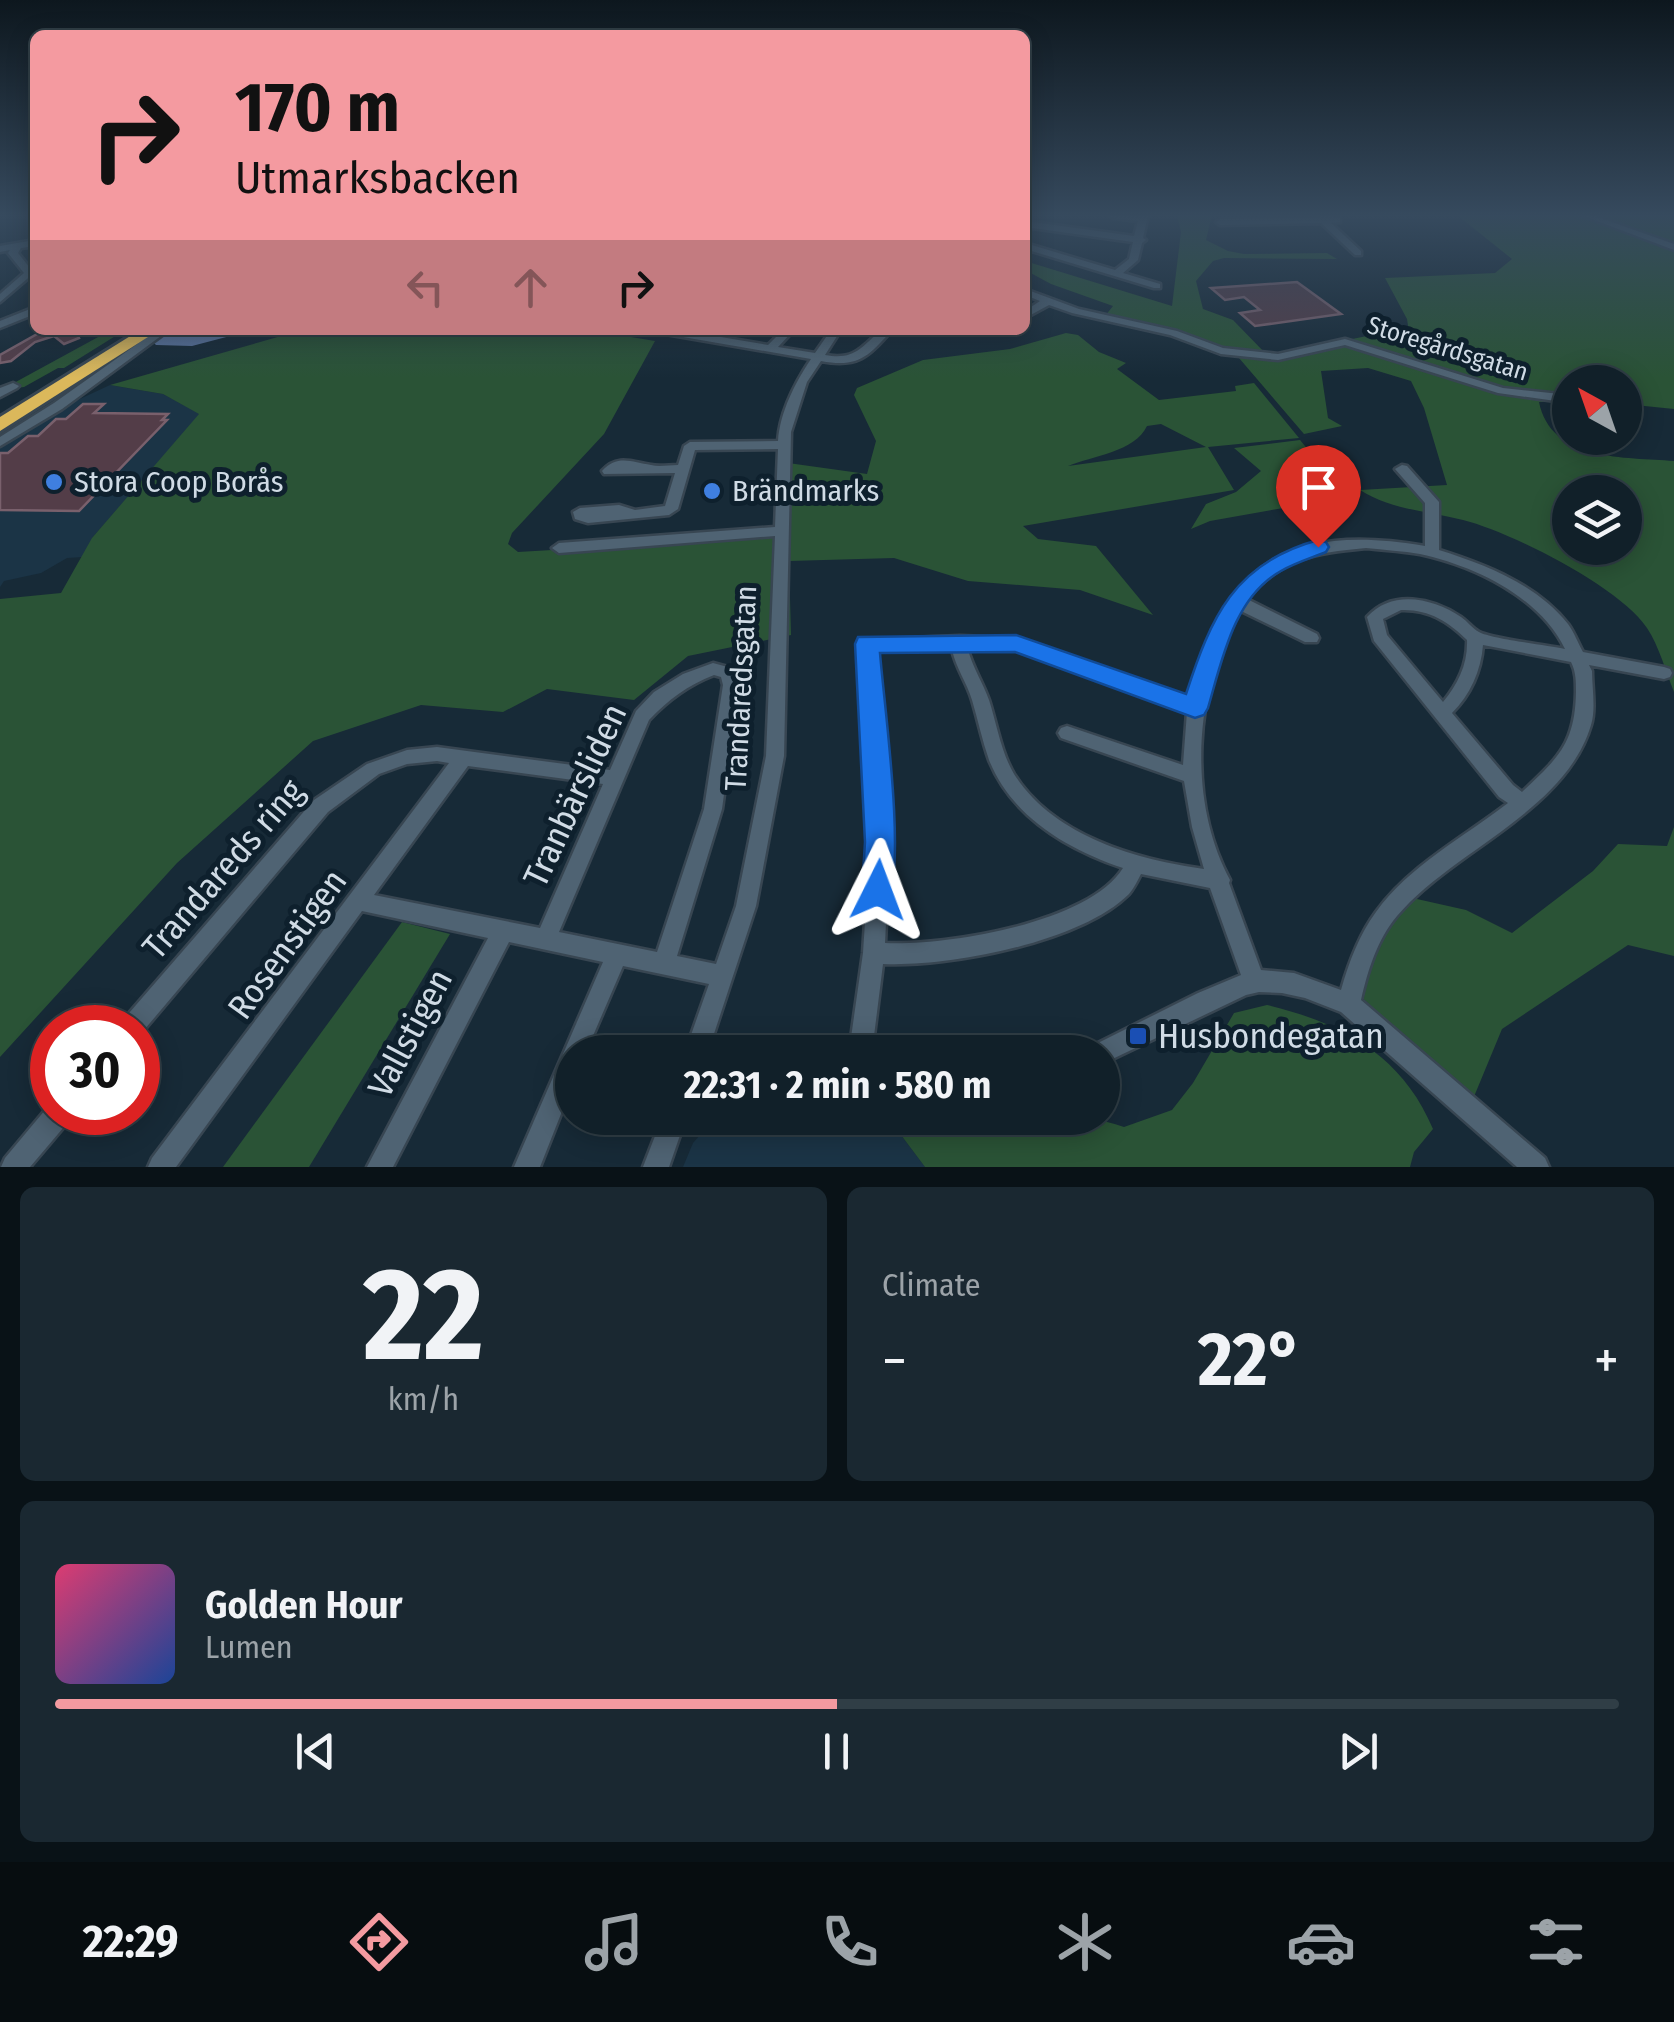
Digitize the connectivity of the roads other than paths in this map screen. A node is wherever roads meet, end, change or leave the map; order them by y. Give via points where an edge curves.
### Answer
1 (26, 269) edge
2 (1103, 269) edge
3 (1123, 269) edge
4 (1118, 274) junction
5 (1157, 286) dead end
6 (1030, 294) edge
7 (0, 299) edge
8 (1048, 301) junction
9 (30, 312) edge
10 (1030, 312) edge
11 (0, 325) edge
12 (130, 335) edge
13 (142, 335) edge
14 (157, 335) edge
15 (688, 335) edge
16 (785, 335) edge
17 (832, 335) edge
18 (881, 335) edge
19 (770, 350) junction
20 (816, 358) junction
21 (14, 386) dead end
22 (0, 394) edge
23 (1552, 396) edge
24 (0, 421) edge
25 (0, 442) edge
26 (783, 445) junction
27 (680, 469) junction
28 (1402, 469) dead end
29 (652, 471) dead end
30 (636, 515) dead end
31 (779, 531) junction
32 (559, 548) dead end
33 (1432, 553) junction
34 (1236, 602) junction
35 (1311, 638) dead end
36 (1475, 638) junction
37 (960, 642) junction
38 (1581, 658) junction
39 (1664, 674) dead end
40 (1195, 708) junction
41 (1442, 712) junction
42 (1067, 733) dead end
43 (463, 758) junction
44 (1193, 776) junction
45 (613, 778) junction
46 (1520, 801) junction
47 (1137, 863) junction
48 (1220, 880) junction
49 (360, 901) junction
50 (503, 932) junction
51 (546, 938) junction
52 (874, 954) junction
53 (617, 955) junction
54 (664, 963) junction
55 (724, 976) junction
56 (1254, 981) junction
57 (1349, 1004) junction
58 (151, 1005) edge
59 (583, 1035) edge
60 (703, 1035) edge
61 (862, 1035) edge
62 (1120, 1044) edge
63 (555, 1100) edge
64 (41, 1135) edge
65 (668, 1135) edge
66 (14, 1167) edge
67 (162, 1167) edge
68 (380, 1167) edge
69 (526, 1167) edge
70 (656, 1167) edge
71 (1536, 1167) edge

1 - 7 street via 29,274
2 - 4 street
3 - 4 street
4 - 5 street
6 - 8 street, Storegårdsgatan
8 - 10 street
8 - 23 street, Storegårdsgatan via 1221,352 1286,356 1346,342 1502,391
9 - 11 street
12 - 24 highway
13 - 24 highway
14 - 25 street
15 - 19 street
16 - 19 street
17 - 20 street, Trandaredsgatan
18 - 20 street via 853,360
19 - 20 street
20 - 26 street, Trandaredsgatan via 795,394
21 - 22 street
26 - 27 street via 690,446
26 - 31 street, Trandaredsgatan
27 - 29 street
27 - 30 street via 671,509
28 - 33 street via 1432,502
31 - 32 street
31 - 55 street, Trandaredsgatan via 775,756 746,906
33 - 34 street via 1376,544 1318,547 1270,566
33 - 38 street via 1512,583 1550,612
34 - 35 street
34 - 40 street via 1217,636
36 - 38 street
36 - 41 street via 1475,660
36 - 41 street via 1450,616 1416,604 1398,604 1375,617 1380,637
37 - 40 street via 1016,644
37 - 47 street via 959,655 1015,791 1063,832
37 - 52 street via 867,644 880,842
38 - 39 street
38 - 46 street via 1584,722 1550,779
40 - 44 street
41 - 46 street
42 - 44 street
43 - 45 street, Trandareds ring
43 - 49 street, Rosenstigen
43 - 58 street, Trandareds ring via 407,757 374,770 321,806
44 - 48 street
45 - 51 street, Tranbärsliden
45 - 54 street, Tranbärsliden via 651,706 698,674 726,670 730,685 713,809
46 - 57 street via 1392,907 1357,965
47 - 48 street
47 - 52 street via 1114,894 1024,935 946,953
48 - 56 street
49 - 50 street
49 - 67 street, Rosenstigen
50 - 51 street
50 - 68 street, Vallstigen
51 - 53 street
52 - 61 street
53 - 54 street
53 - 59 street
54 - 55 street
55 - 60 street, Trandaredsgatan
56 - 57 street via 1282,981
56 - 62 street
57 - 71 street
63 - 69 street
64 - 66 street
65 - 70 street

